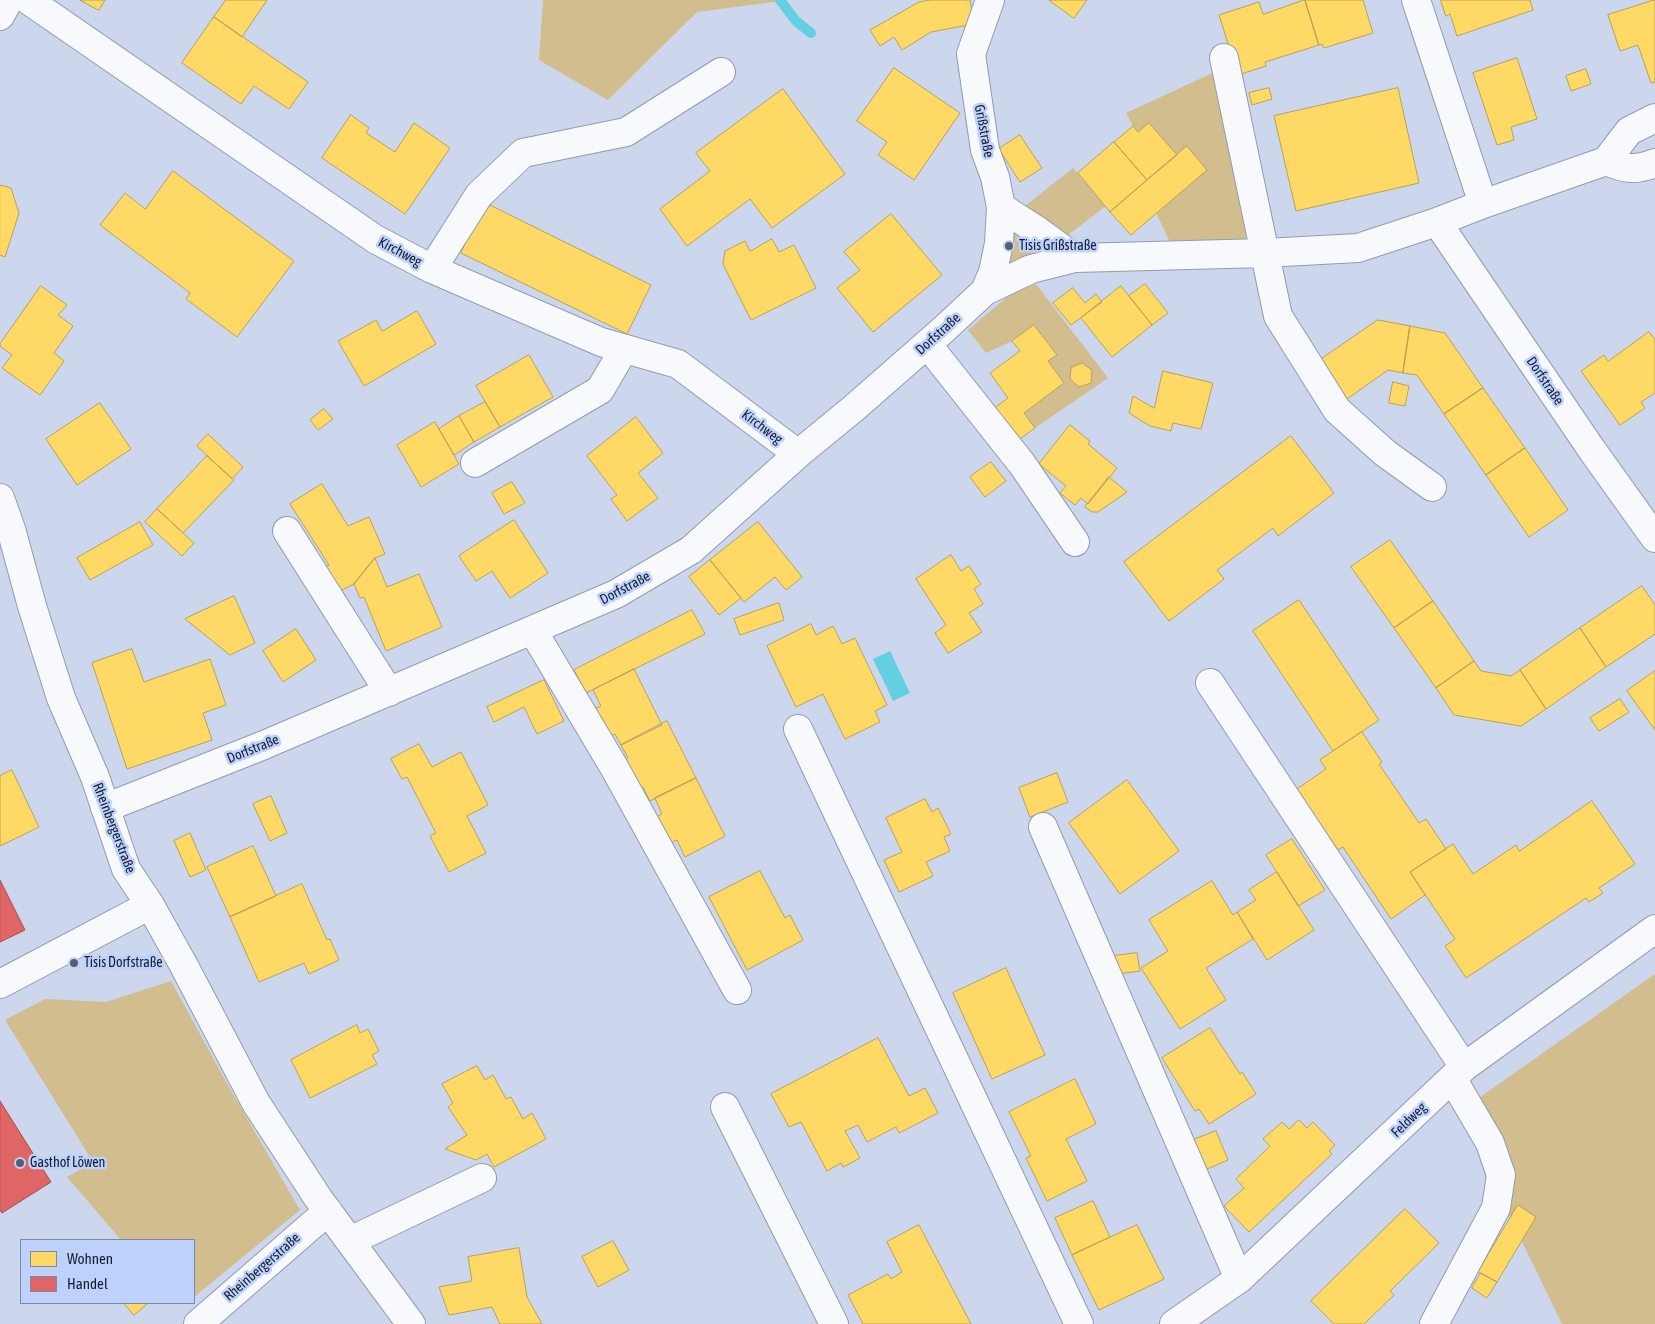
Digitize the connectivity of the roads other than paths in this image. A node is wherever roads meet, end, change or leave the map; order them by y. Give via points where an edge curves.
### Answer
1 (9, 0) edge
2 (28, 0) edge
3 (990, 0) edge
4 (1416, 0) edge
5 (0, 16) edge
6 (1224, 58) dead end
7 (721, 72) dead end
8 (1655, 118) edge
9 (1606, 161) junction
10 (1655, 163) edge
11 (1483, 204) junction
12 (1001, 207) junction
13 (1437, 222) junction
14 (1265, 253) junction
15 (1075, 258) junction
16 (432, 269) junction
17 (985, 291) junction
18 (927, 344) junction
19 (624, 349) junction
20 (798, 454) junction
21 (475, 463) dead end
22 (1432, 487) dead end
23 (0, 498) edge
24 (287, 531) dead end
25 (1655, 538) edge
26 (1076, 542) dead end
27 (532, 631) junction
28 (1210, 683) dead end
29 (389, 692) junction
30 (798, 729) dead end
31 (105, 808) junction
32 (1043, 827) dead end
33 (150, 905) junction
34 (1655, 929) edge
35 (0, 984) edge
36 (737, 990) dead end
37 (1458, 1072) junction
38 (725, 1107) dead end
39 (482, 1178) dead end
40 (328, 1211) junction
41 (350, 1241) junction
42 (1239, 1280) junction
43 (198, 1324) edge
44 (411, 1324) edge
45 (834, 1324) edge
46 (1079, 1324) edge
47 (1174, 1324) edge
48 (1434, 1324) edge

1 - 5 street
2 - 16 street, Kirchweg via 375,239
3 - 12 street, Grißstraße via 971,54 985,150
4 - 11 street
6 - 14 street
7 - 16 street via 626,132 522,154 479,195
8 - 9 street via 1628,131
9 - 10 street via 1619,167 1640,169
9 - 11 street, Dorfstraße
11 - 13 street, Dorfstraße
12 - 15 street
12 - 17 street, Grißstraße via 997,252
13 - 14 street, Dorfstraße via 1358,248
13 - 25 street, Dorfstraße
14 - 15 street, Dorfstraße
14 - 22 street via 1278,316 1337,410 1386,453
15 - 17 street, Dorfstraße via 1031,269
16 - 19 street, Kirchweg via 600,342
17 - 18 street, Dorfstraße
18 - 20 street, Dorfstraße
18 - 26 street via 1022,464
19 - 20 street, Kirchweg via 678,364
19 - 21 street via 600,390
20 - 27 street, Dorfstraße via 691,550 616,594
23 - 31 street, Rheinbergerstraße via 61,698
24 - 29 street
27 - 29 street, Dorfstraße
27 - 36 street via 614,767
28 - 37 street
29 - 31 street, Dorfstraße
30 - 46 street
31 - 33 street, Rheinbergerstraße via 126,869
32 - 42 street
33 - 35 street
33 - 40 street, Rheinbergerstraße via 256,1103
34 - 37 street, Feldweg
37 - 42 street, Feldweg
37 - 48 street via 1501,1175 1496,1208
38 - 45 street
39 - 41 street
40 - 41 street, Rheinbergerstraße
40 - 43 street, Rheinbergerstraße
41 - 44 street, Rheinbergerstraße
42 - 47 street, Feldweg

